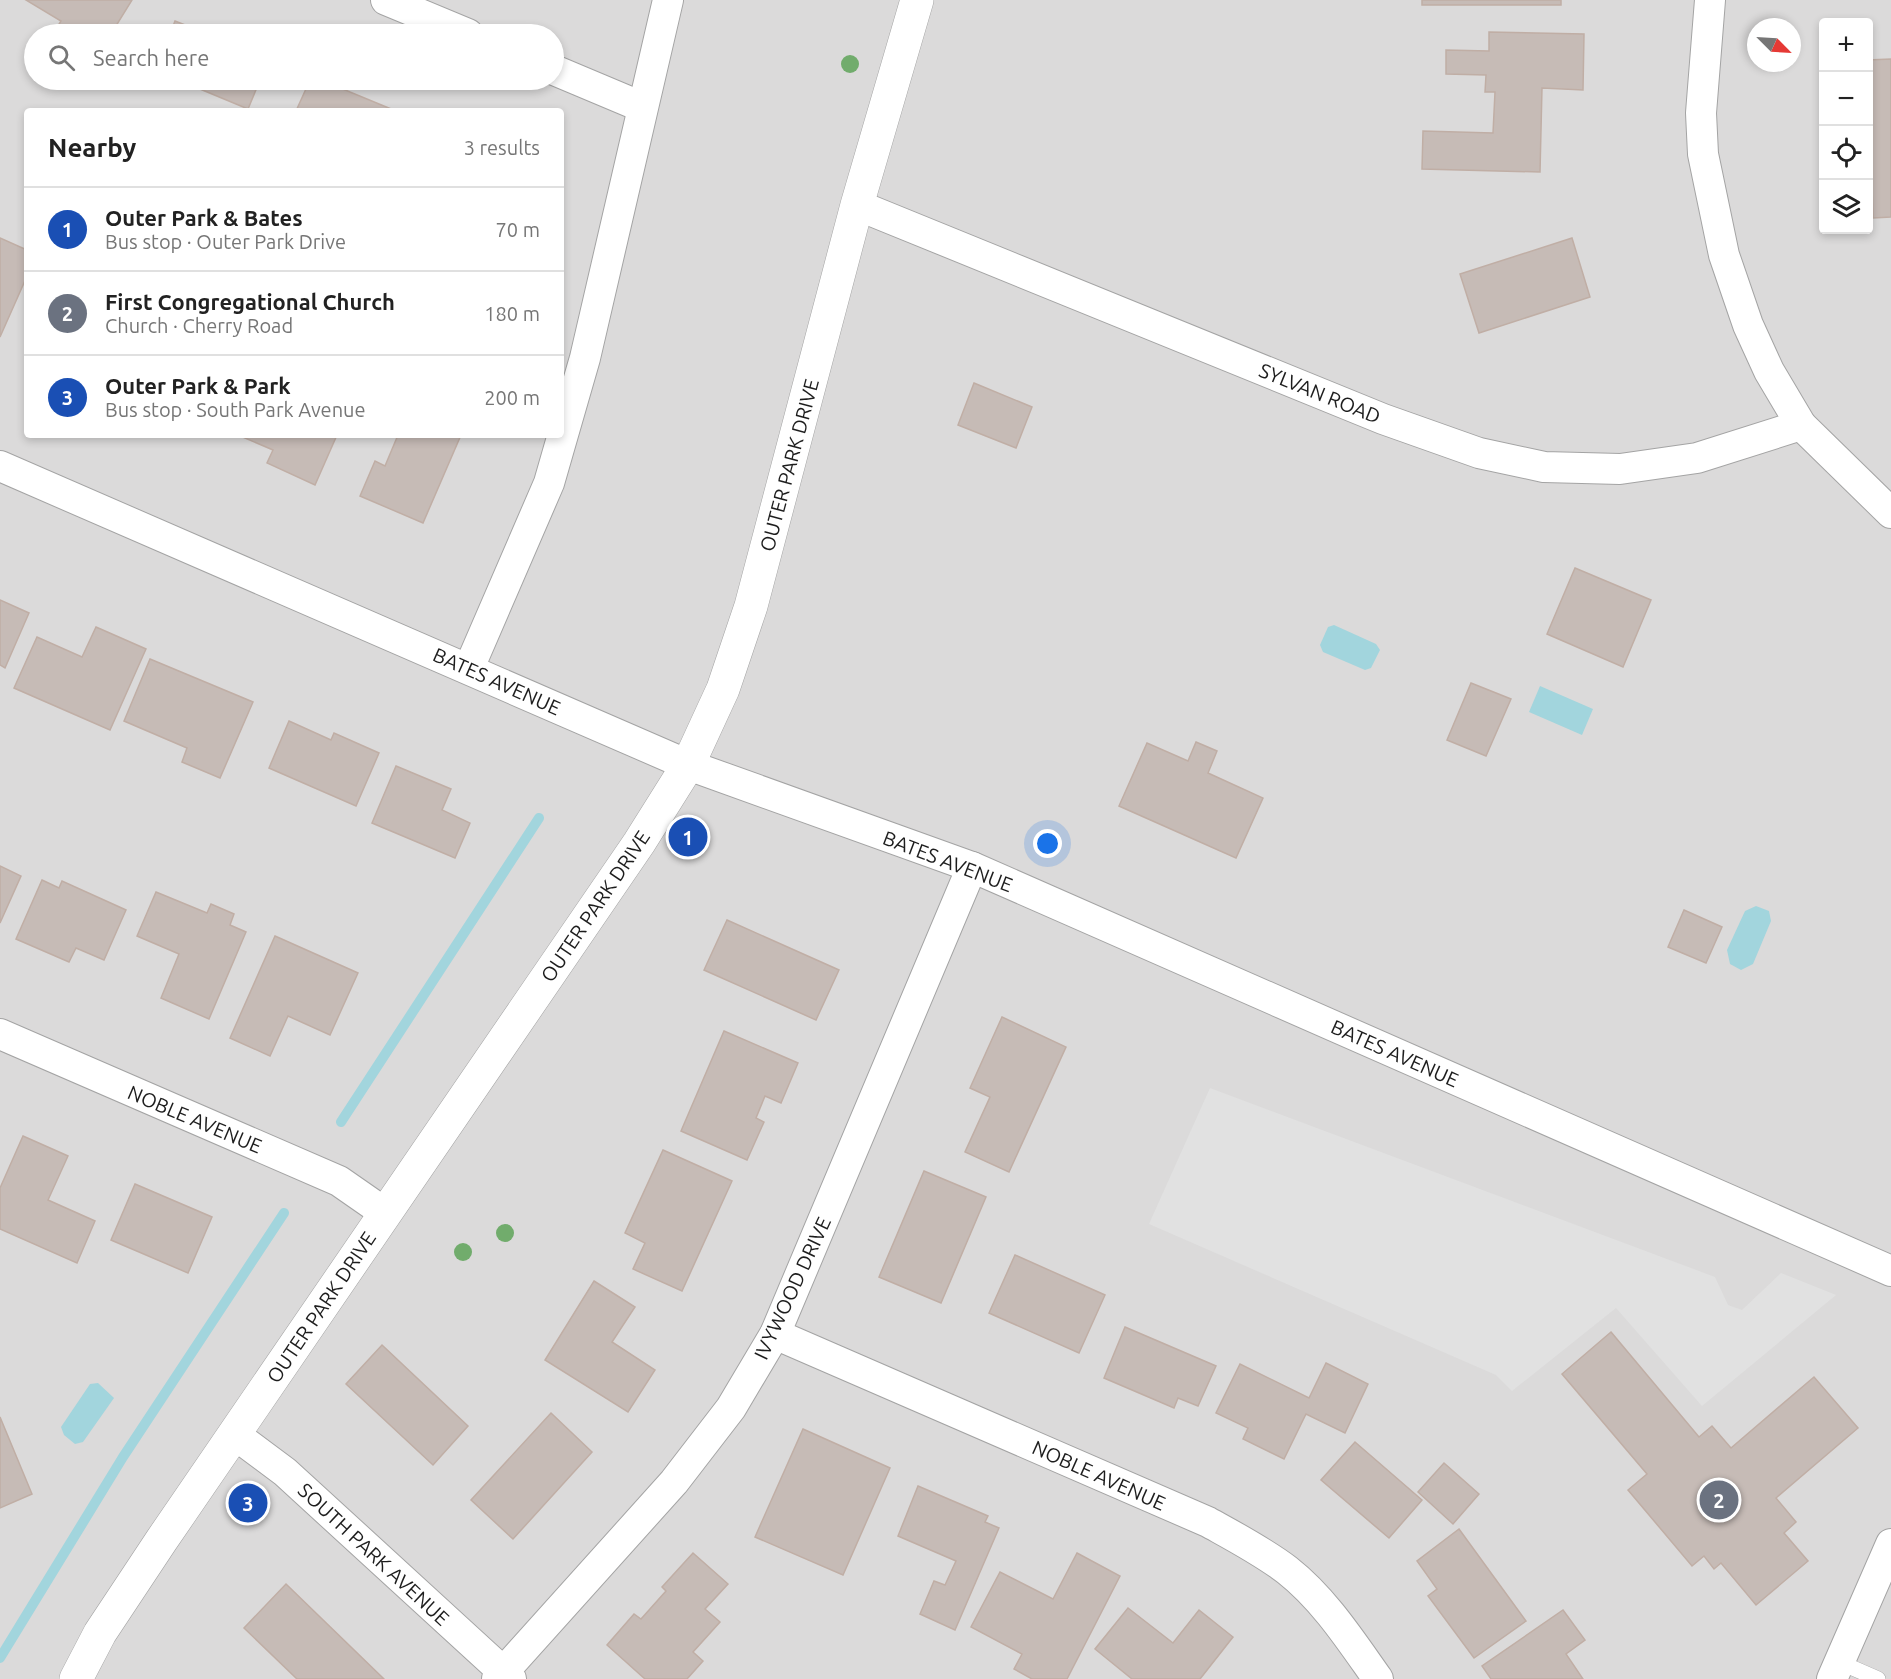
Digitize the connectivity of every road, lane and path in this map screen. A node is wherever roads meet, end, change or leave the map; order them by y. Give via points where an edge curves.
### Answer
1 (386, 0) edge
2 (668, 0) edge
3 (917, 0) edge
4 (1710, 0) edge
5 (444, 24) edge
6 (564, 74) edge
7 (642, 107) junction
8 (857, 205) junction
9 (1801, 425) junction
10 (564, 431) edge
11 (562, 438) edge
12 (0, 466) edge
13 (1891, 513) edge
14 (469, 668) junction
15 (688, 765) junction
16 (972, 867) junction
17 (0, 1034) edge
18 (385, 1213) junction
19 (1891, 1271) edge
20 (776, 1334) junction
21 (234, 1434) junction
22 (1891, 1544) edge
23 (1836, 1671) edge
24 (504, 1677) edge
25 (76, 1679) edge
26 (1378, 1679) edge
27 (1878, 1679) edge

1 - 5 street
2 - 7 street
3 - 8 street, OUTER PARK DRIVE
4 - 9 street via 1701,113 1710,194 1724,255 1748,325
6 - 7 street
7 - 10 street via 585,358
8 - 9 street, SYLVAN ROAD via 1383,419 1479,453 1544,467 1620,469 1697,458
8 - 15 street, OUTER PARK DRIVE via 751,606 723,689
9 - 13 street
11 - 14 street via 549,483
12 - 14 street, BATES AVENUE
14 - 15 street, BATES AVENUE
15 - 16 street, BATES AVENUE
15 - 18 street, OUTER PARK DRIVE via 639,843
16 - 19 street, BATES AVENUE
16 - 20 street, IVYWOOD DRIVE
17 - 18 street, NOBLE AVENUE via 339,1181
18 - 21 street, OUTER PARK DRIVE
20 - 24 street, IVYWOOD DRIVE via 731,1408 674,1482
20 - 26 street, NOBLE AVENUE via 1208,1522 1253,1546 1287,1570 1314,1597
21 - 24 street, SOUTH PARK AVENUE via 285,1472
21 - 25 street, OUTER PARK DRIVE via 100,1633
22 - 23 street
23 - 27 lane

